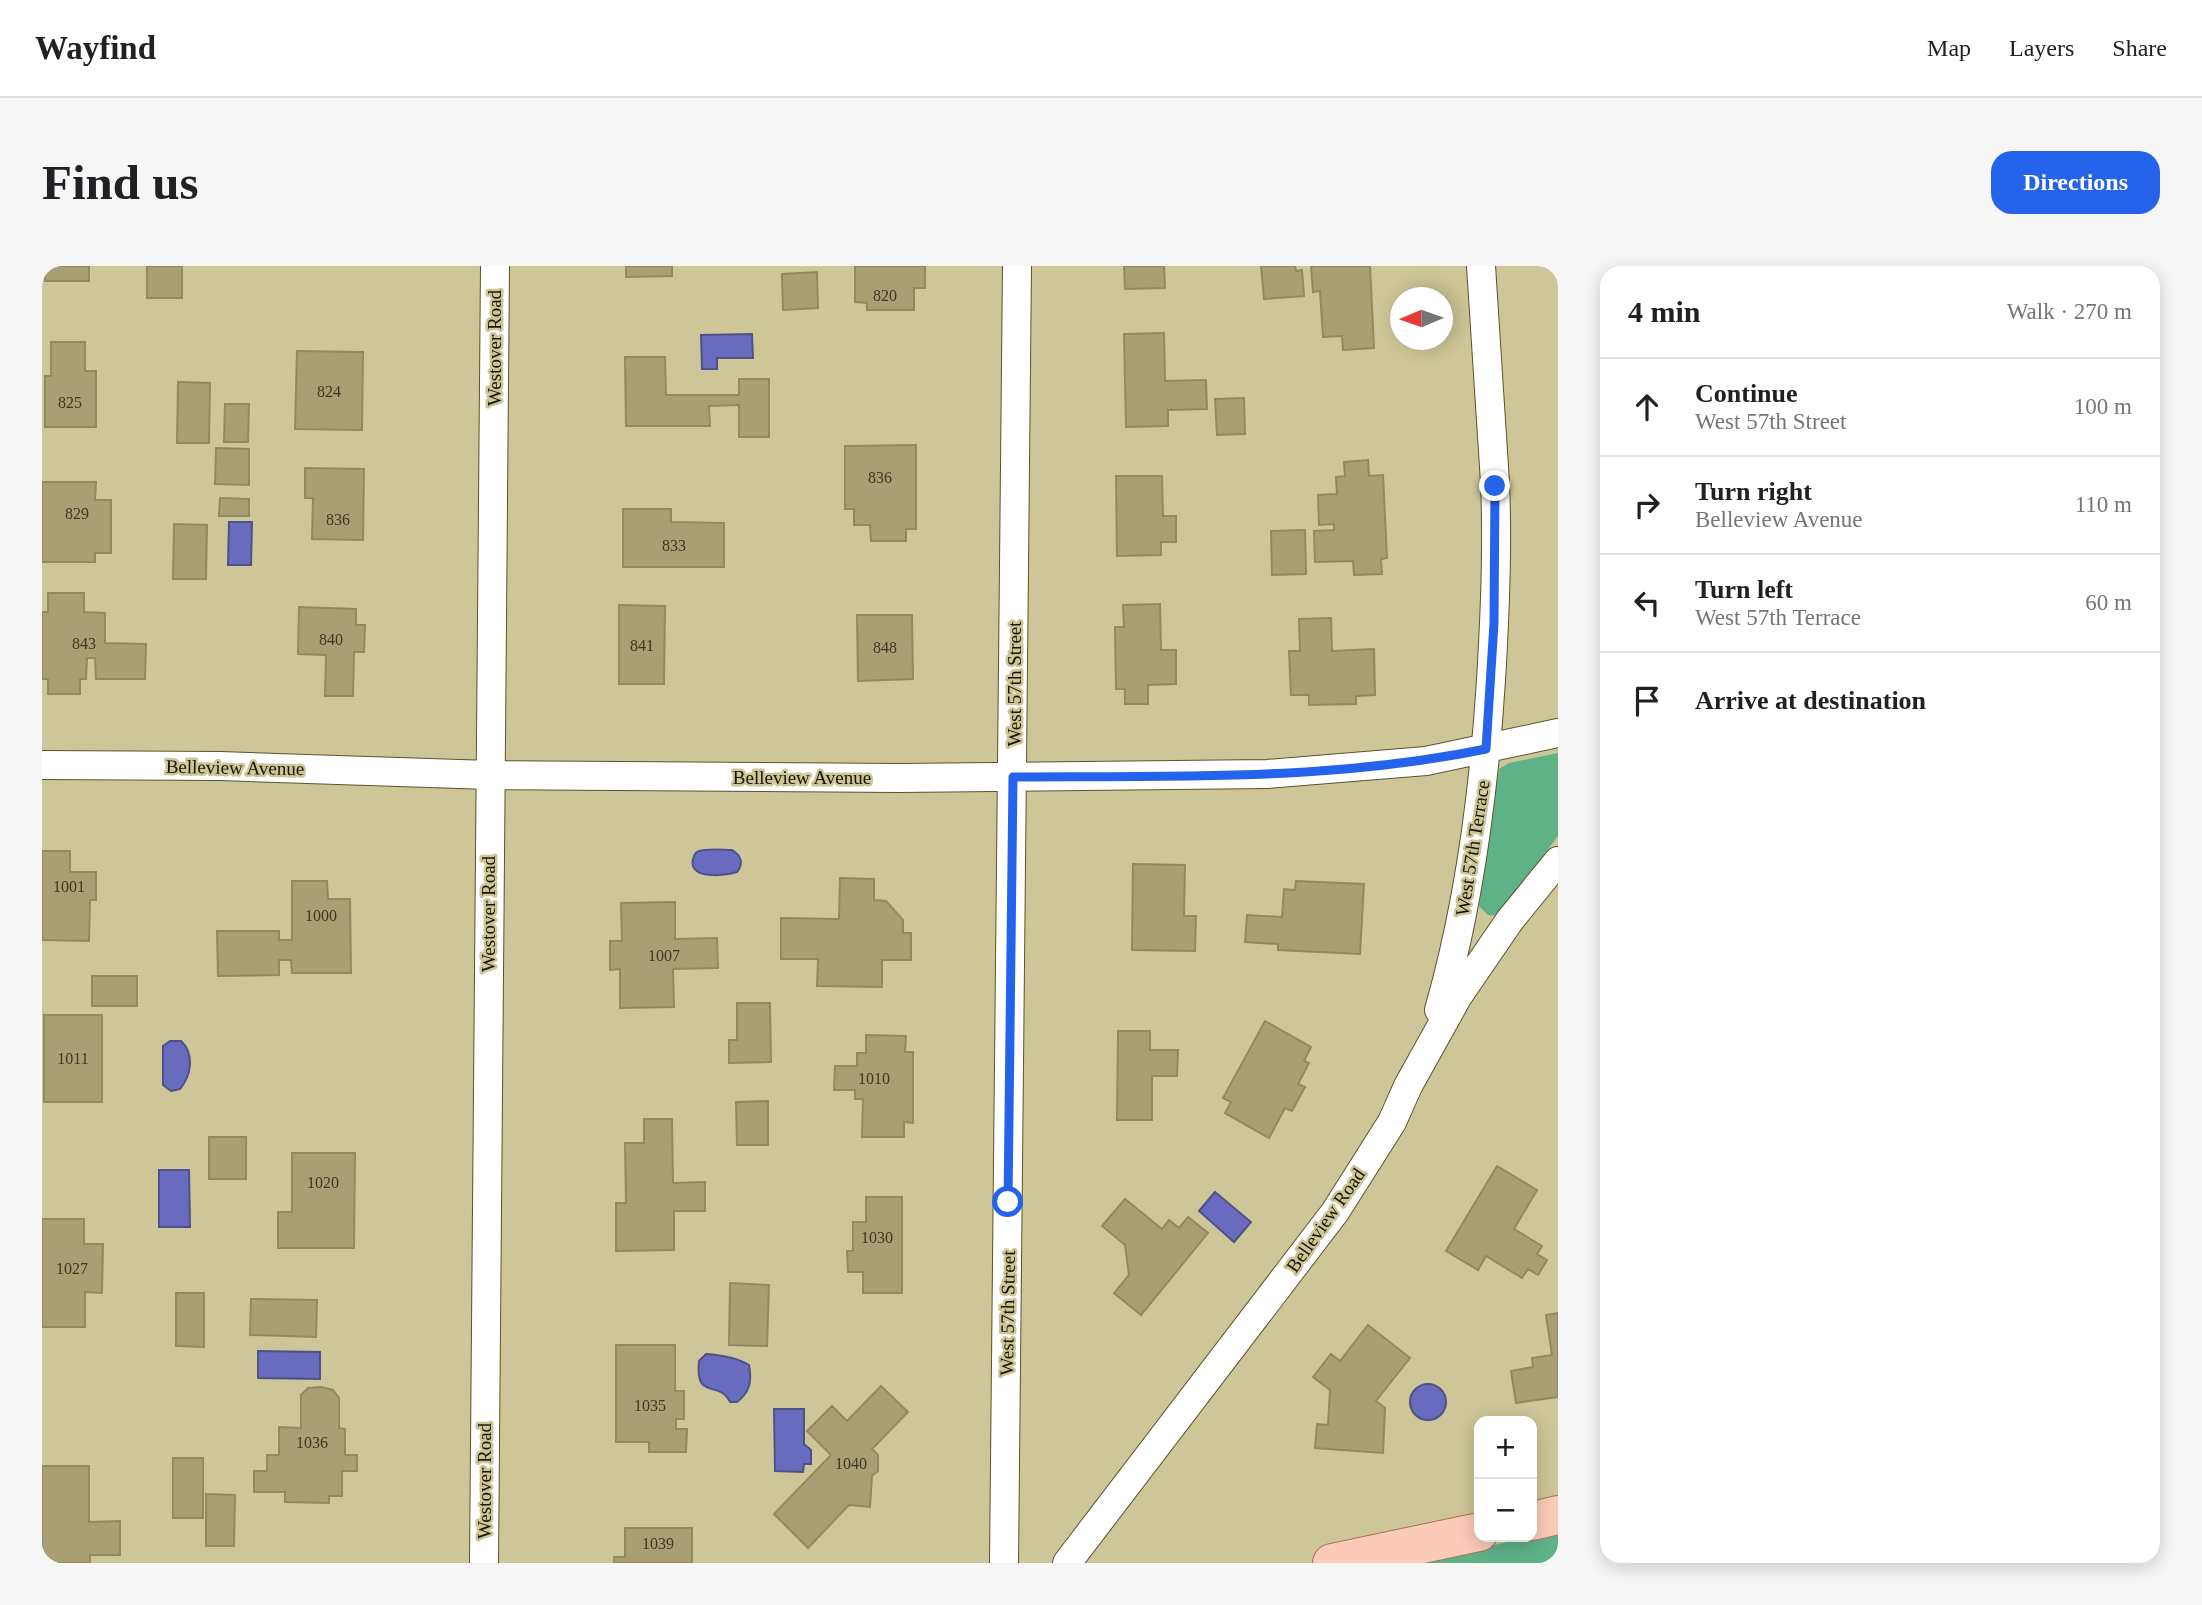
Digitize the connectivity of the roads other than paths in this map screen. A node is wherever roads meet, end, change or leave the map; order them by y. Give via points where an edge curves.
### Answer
1 (495, 266) edge
2 (1017, 266) edge
3 (1481, 266) edge
4 (1558, 733) edge
5 (1486, 749) junction
6 (42, 765) edge
7 (490, 775) junction
8 (1013, 777) junction
9 (1558, 861) edge
10 (1408, 1086) junction
11 (1558, 1515) edge
12 (1537, 1520) edge
13 (1474, 1533) edge
14 (484, 1563) edge
15 (1004, 1563) edge
16 (1067, 1563) edge
17 (1332, 1563) edge

1 - 7 street, Westover Road
2 - 8 street, West 57th Street
3 - 5 street, West 57th Terrace via 1495,486 1494,623
4 - 5 street, Belleview Avenue
5 - 8 street, Belleview Avenue via 1426,761 1267,774
5 - 10 street, West 57th Terrace via 1471,878 1453,963 1434,1029
6 - 7 street, Belleview Avenue
7 - 8 street, Belleview Avenue
7 - 14 street, Westover Road
8 - 15 street, West 57th Street
9 - 10 street, Belleview Road via 1458,996
10 - 16 street, Belleview Road via 1392,1122 1335,1212
11 - 12 main road
13 - 17 main road

